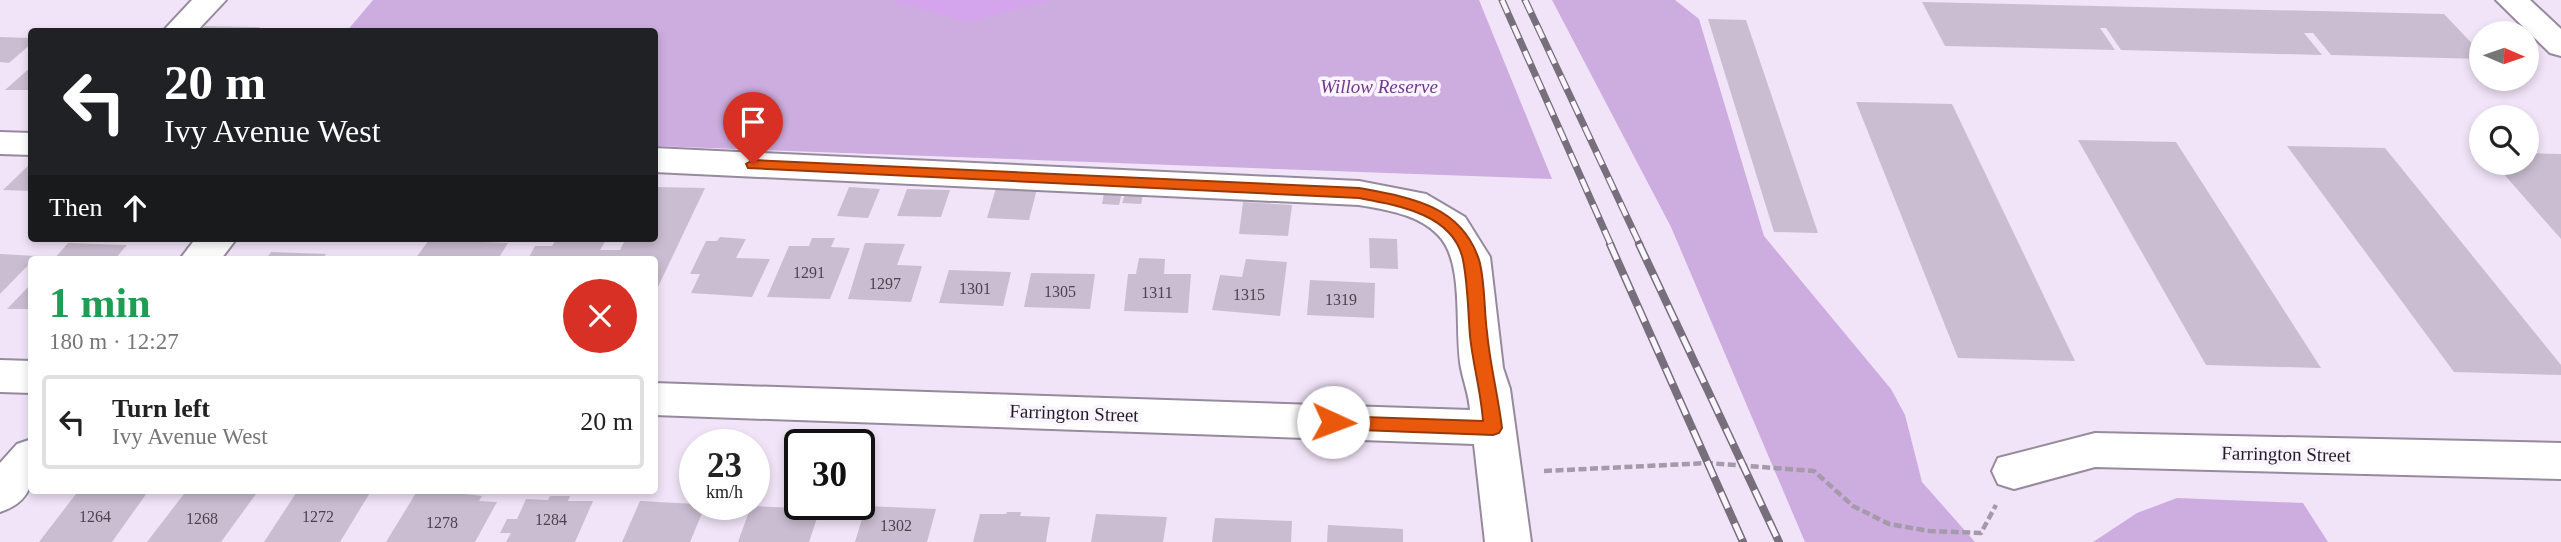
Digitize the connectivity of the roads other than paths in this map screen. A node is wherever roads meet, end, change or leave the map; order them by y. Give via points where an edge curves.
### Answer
1 (210, 0) edge
2 (2512, 0) edge
3 (182, 28) edge
4 (2561, 46) edge
5 (0, 143) edge
6 (28, 144) edge
7 (658, 160) edge
8 (214, 242) edge
9 (202, 256) edge
10 (0, 376) edge
11 (28, 377) edge
12 (658, 398) edge
13 (1491, 408) junction
14 (28, 461) edge
15 (2561, 461) edge
16 (2014, 471) road end
17 (0, 494) edge
18 (1508, 542) edge

1 - 3 street
2 - 4 street
5 - 6 street
7 - 13 street via 1359,193 1413,203 1452,226 1471,257 1482,368
8 - 9 street
10 - 11 street
12 - 13 street, Farrington Street
13 - 18 street
14 - 17 street
15 - 16 street, Farrington Street via 2095,450

